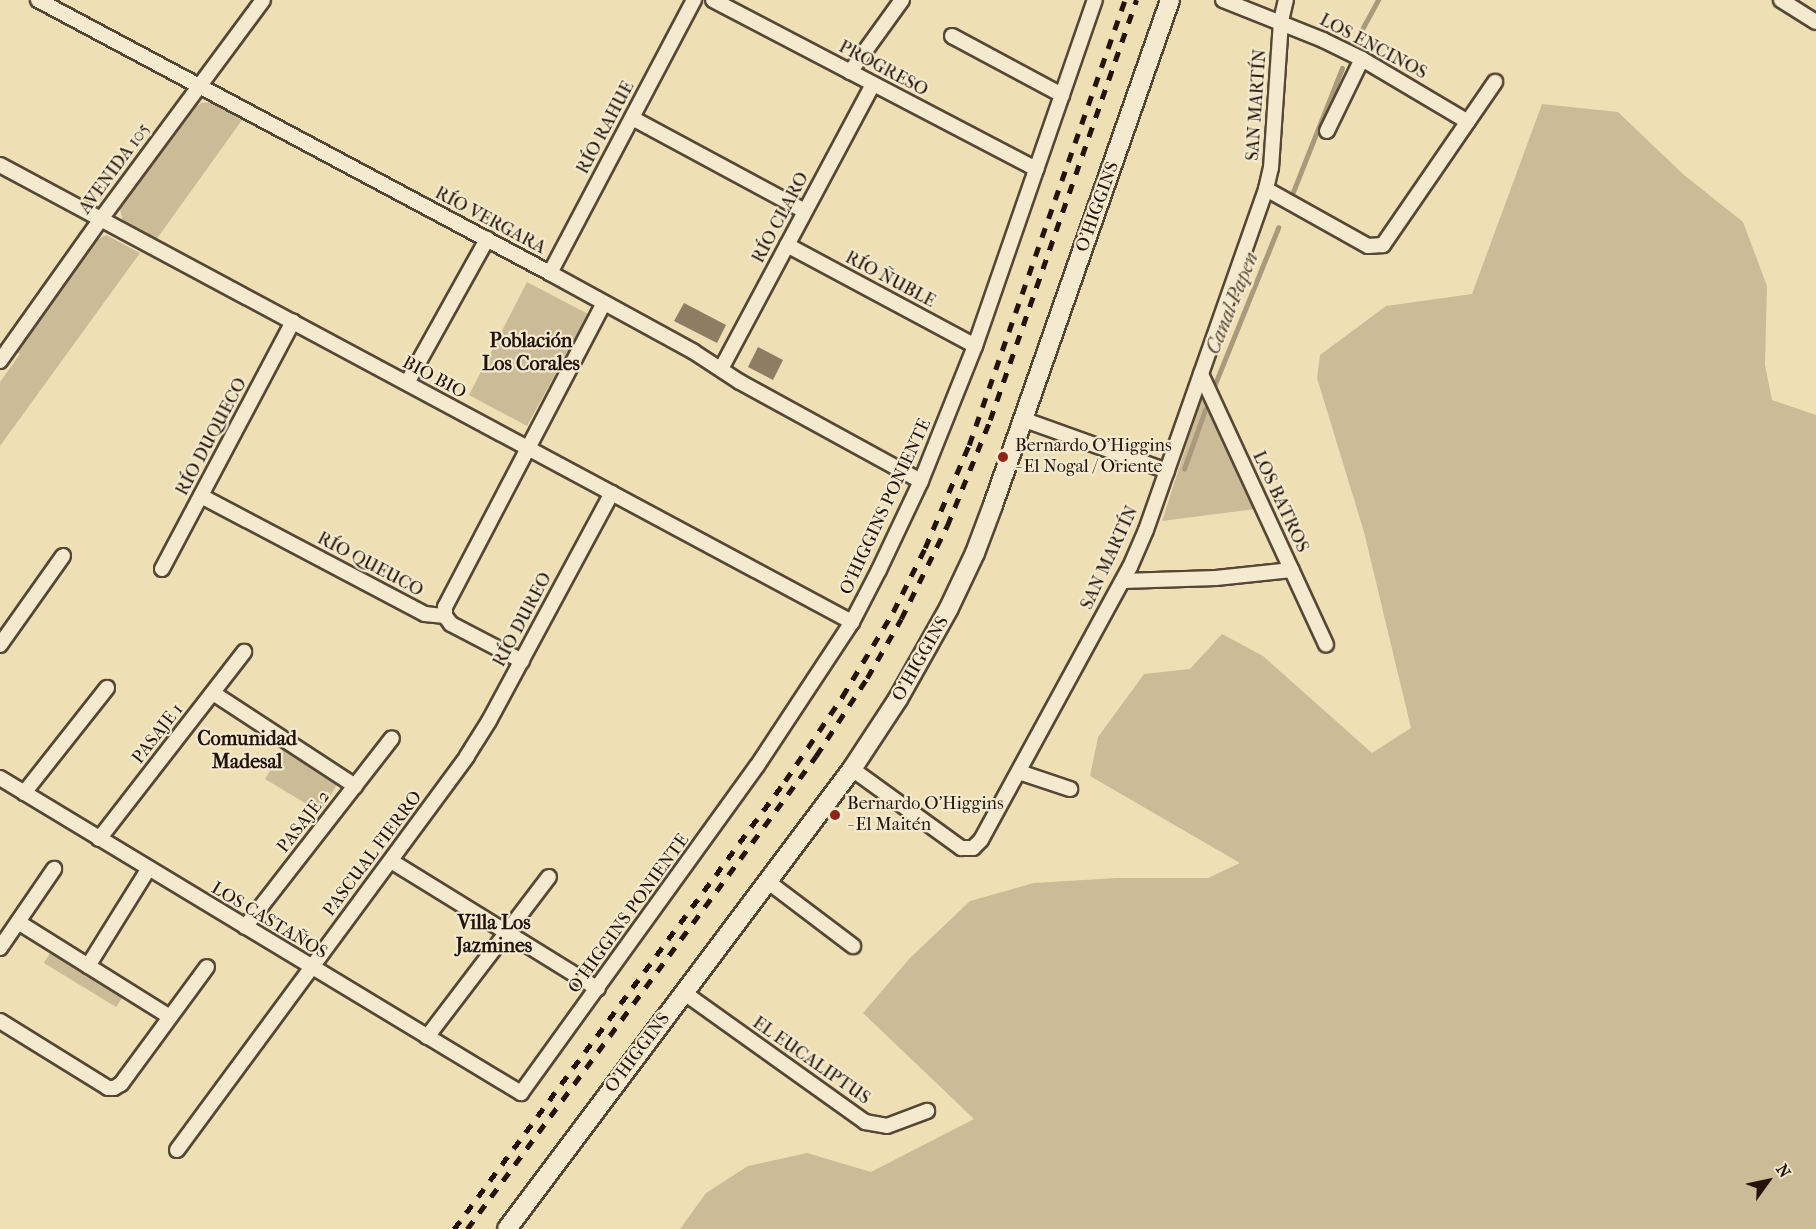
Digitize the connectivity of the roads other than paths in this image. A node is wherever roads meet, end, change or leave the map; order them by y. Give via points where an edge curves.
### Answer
1 (38, 0) edge
2 (262, 0) edge
3 (694, 0) edge
4 (713, 0) edge
5 (902, 0) edge
6 (1095, 0) edge
7 (1170, 0) edge
8 (1223, 0) edge
9 (1286, 0) edge
10 (1780, 0) edge
11 (1281, 21) junction
12 (1816, 22) edge
13 (952, 36) dead end
14 (1362, 59) junction
15 (850, 72) junction
16 (1495, 82) dead end
17 (873, 84) junction
18 (199, 86) junction
19 (1062, 95) junction
20 (632, 118) junction
21 (1468, 122) junction
22 (1327, 131) dead end
23 (0, 165) edge
24 (1036, 169) junction
25 (1266, 189) junction
26 (805, 211) junction
27 (100, 219) junction
28 (487, 239) junction
29 (787, 245) junction
30 (550, 273) junction
31 (604, 303) junction
32 (293, 322) junction
33 (975, 346) junction
34 (0, 361) edge
35 (721, 369) junction
36 (1201, 374) junction
37 (407, 383) junction
38 (1022, 419) junction
39 (527, 448) junction
40 (1167, 471) junction
41 (921, 481) junction
42 (612, 493) junction
43 (201, 496) junction
44 (63, 556) dead end
45 (162, 569) dead end
46 (1292, 570) junction
47 (1123, 581) junction
48 (445, 616) junction
49 (852, 622) junction
50 (1326, 644) dead end
51 (0, 645) edge
52 (244, 652) dead end
53 (522, 661) junction
54 (107, 688) dead end
55 (213, 693) junction
56 (392, 738) dead end
57 (463, 762) joint
58 (852, 769) junction
59 (1019, 772) junction
60 (2, 783) edge
61 (355, 786) junction
62 (1070, 789) dead end
63 (24, 793) junction
64 (99, 838) junction
65 (391, 861) junction
66 (148, 868) junction
67 (54, 869) dead end
68 (549, 878) dead end
69 (767, 881) junction
70 (18, 922) junction
71 (245, 927) junction
72 (508, 933) junction
73 (853, 946) dead end
74 (0, 948) edge
75 (88, 966) junction
76 (311, 967) junction
77 (207, 968) dead end
78 (598, 989) junction
79 (684, 992) junction
80 (170, 1017) junction
81 (0, 1021) edge
82 (427, 1037) junction
83 (521, 1093) joint
84 (927, 1111) dead end
85 (177, 1150) dead end
86 (507, 1229) edge

1 - 18 street, RÍO VERGARA
2 - 18 street, AVENIDA 105
3 - 20 street, RÍO RAHUE
4 - 15 street, PROGRESO
5 - 15 street
6 - 19 street, O'HIGGINS PONIENTE
7 - 38 street, O'HIGGINS
8 - 11 street, LOS ENCINOS
9 - 11 street, SAN MARTÍN
10 - 12 street
11 - 14 street, LOS ENCINOS
11 - 25 street, SAN MARTÍN via 1271,168
13 - 19 street
14 - 21 street, LOS ENCINOS
14 - 22 street
15 - 17 street, PROGRESO
16 - 21 street
17 - 24 street, PROGRESO
17 - 26 street, RÍO CLARO
18 - 27 street, AVENIDA 105
18 - 28 street, RÍO VERGARA
19 - 24 street, O'HIGGINS PONIENTE
20 - 26 street
20 - 30 street, RÍO RAHUE
21 - 25 street via 1387,242 1378,247 1368,246
23 - 27 street, BIO BIO
24 - 33 street, O'HIGGINS PONIENTE
25 - 36 street, SAN MARTÍN
26 - 29 street, RÍO CLARO
27 - 32 street, BIO BIO
27 - 34 street, AVENIDA 105
28 - 30 street, RÍO VERGARA
28 - 37 street
29 - 33 street, RÍO ÑUBLE
29 - 35 street, RÍO CLARO
30 - 31 street, RÍO VERGARA
31 - 35 street, RÍO VERGARA
31 - 39 street
32 - 37 street, BIO BIO
32 - 43 street, RÍO DUQUECO
33 - 41 street, O'HIGGINS PONIENTE
35 - 41 street, RÍO VERGARA
36 - 40 street, SAN MARTÍN
36 - 46 street, LOS BATROS
37 - 39 street, BIO BIO
38 - 40 street
38 - 58 street, O'HIGGINS via 990,514 958,590 898,699
39 - 42 street, BIO BIO
39 - 48 street via 445,607
40 - 47 street, SAN MARTÍN
41 - 49 street, O'HIGGINS PONIENTE
42 - 49 street, BIO BIO
42 - 53 street, RÍO DUREO
43 - 45 street, RÍO DUQUECO
43 - 48 street, RÍO QUEUCO via 425,614
44 - 51 street
46 - 47 street via 1206,579
46 - 50 street, LOS BATROS
47 - 59 street, SAN MARTÍN
48 - 53 street, RÍO QUEUCO via 451,624
49 - 78 street, O'HIGGINS PONIENTE via 757,766
52 - 55 street, PASAJE 1
53 - 57 street, RÍO DUREO
54 - 63 street
55 - 61 street
55 - 64 street, PASAJE 1
56 - 61 street, PASAJE 2
57 - 65 street, PASCUAL FIERRO
58 - 59 street, SAN MARTÍN via 958,846 969,849 981,840
58 - 69 street, O'HIGGINS
59 - 62 street
60 - 63 street, LOS CASTAÑOS
61 - 71 street, PASAJE 2
63 - 64 street, LOS CASTAÑOS
64 - 66 street, LOS CASTAÑOS
65 - 72 street
65 - 76 street, PASCUAL FIERRO
66 - 71 street, LOS CASTAÑOS
66 - 75 street
67 - 70 street
68 - 72 street
69 - 73 street
69 - 79 street, O'HIGGINS
70 - 74 street
70 - 75 street
71 - 76 street, LOS CASTAÑOS
72 - 78 street
72 - 82 street
75 - 80 street
76 - 82 street, LOS CASTAÑOS
76 - 85 street, PASCUAL FIERRO
77 - 80 street
78 - 83 street, O'HIGGINS PONIENTE
79 - 84 street, EL EUCALIPTUS via 865,1122 887,1126
79 - 86 street, O'HIGGINS
80 - 81 street via 121,1084 114,1088 108,1088
82 - 83 street, LOS CASTAÑOS

